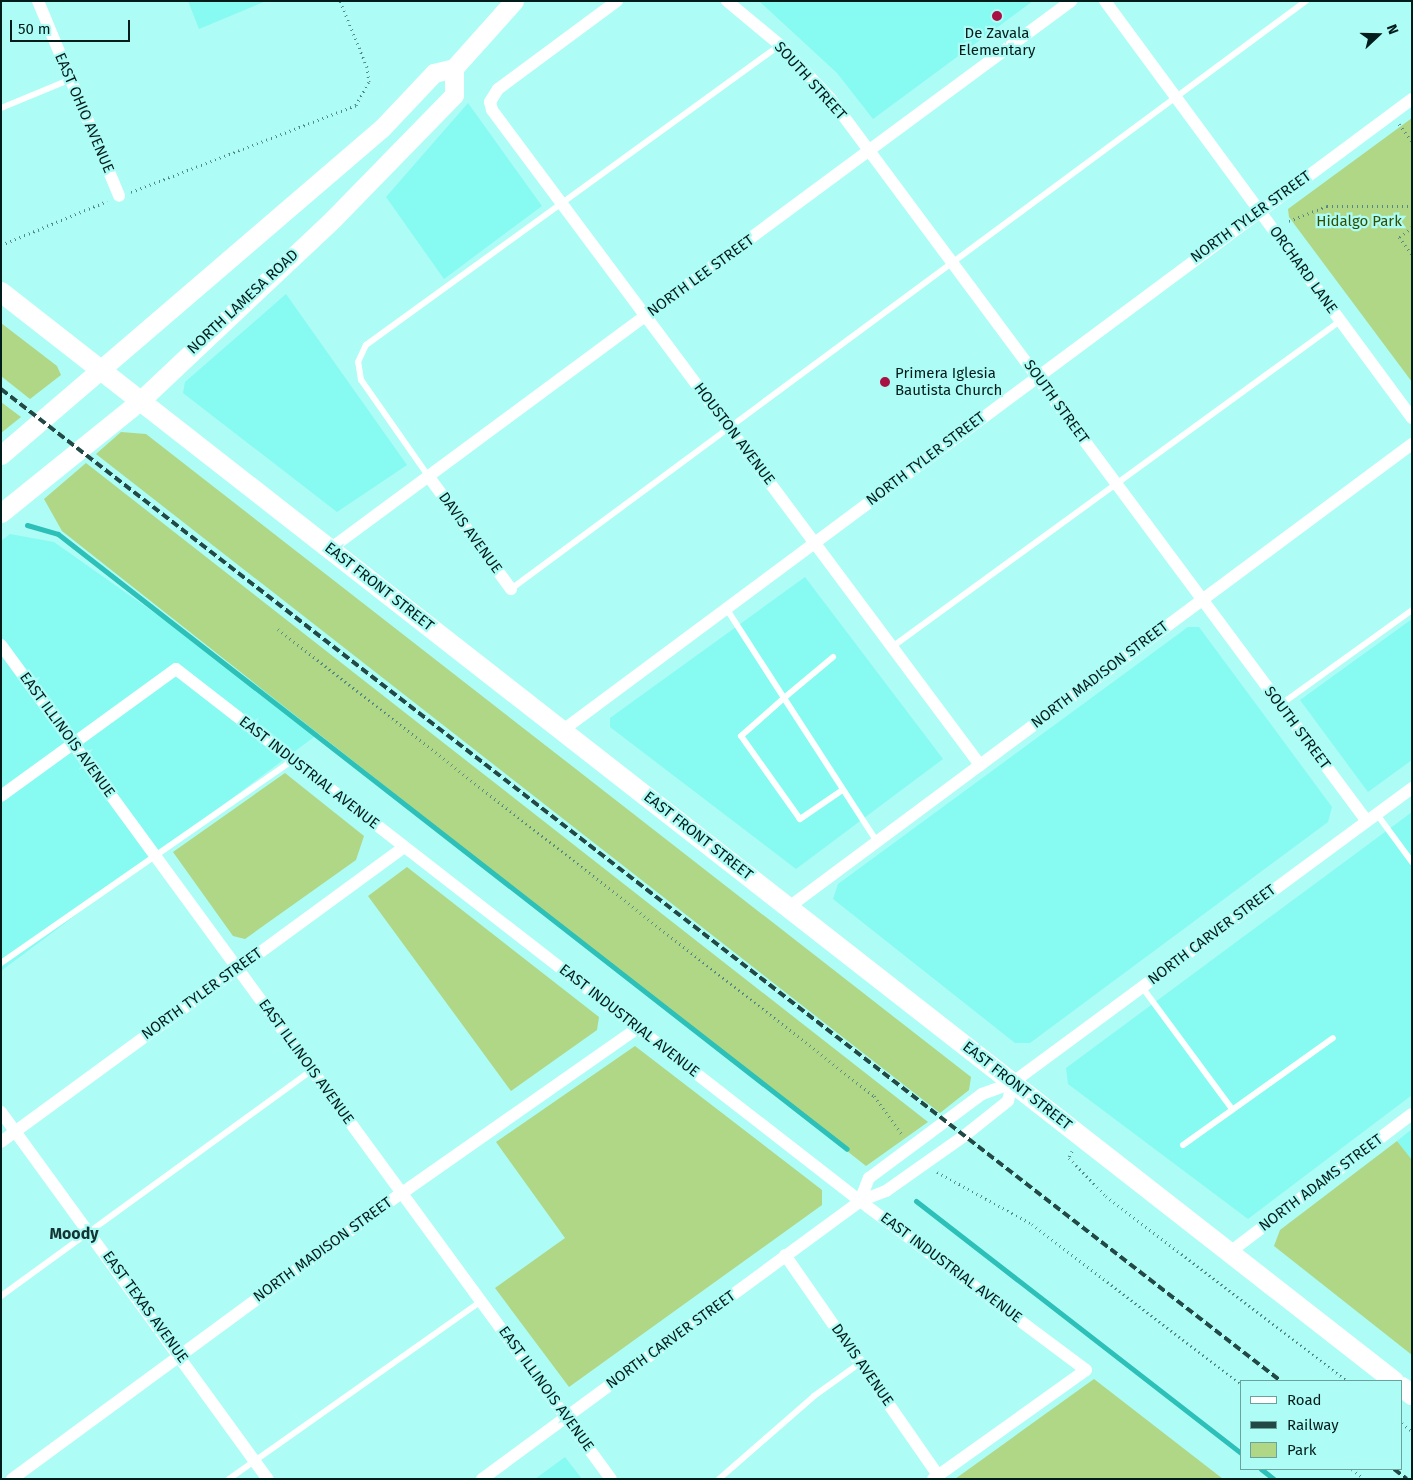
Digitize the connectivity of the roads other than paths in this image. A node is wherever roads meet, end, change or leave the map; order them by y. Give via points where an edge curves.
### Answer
1 (38, 1) edge
2 (514, 1) edge
3 (617, 1) edge
4 (727, 1) edge
5 (1071, 1) edge
6 (1104, 1) edge
7 (1306, 1) edge
8 (780, 45) junction
9 (454, 68) junction
10 (70, 79) junction
11 (1174, 96) junction
12 (1412, 99) edge
13 (1, 108) edge
14 (870, 152) junction
15 (119, 196) road end
16 (563, 203) junction
17 (1259, 210) junction
18 (952, 262) junction
19 (1, 292) edge
20 (646, 316) junction
21 (1340, 321) junction
22 (100, 369) junction
23 (1037, 376) junction
24 (140, 401) junction
25 (1412, 418) edge
26 (730, 429) junction
27 (1412, 444) edge
28 (1, 455) edge
29 (429, 477) junction
30 (1118, 485) junction
31 (1, 512) edge
32 (814, 542) junction
33 (330, 548) junction
34 (511, 588) joint
35 (1202, 600) junction
36 (726, 608) junction
37 (1412, 610) edge
38 (1, 645) edge
39 (892, 647) junction
40 (833, 658) dead end
41 (784, 698) junction
42 (1280, 705) junction
43 (563, 730) junction
44 (74, 744) junction
45 (293, 760) junction
46 (980, 765) junction
47 (1412, 788) edge
48 (841, 791) junction
49 (1, 796) edge
50 (1371, 817) junction
51 (877, 842) junction
52 (404, 847) junction
53 (156, 856) junction
54 (1412, 862) edge
55 (789, 907) junction
56 (1, 963) edge
57 (237, 968) junction
58 (1142, 987) junction
59 (638, 1028) junction
60 (1333, 1038) dead end
61 (312, 1070) junction
62 (1012, 1083) junction
63 (1232, 1109) junction
64 (1, 1112) edge
65 (1412, 1114) edge
66 (16, 1131) junction
67 (1, 1142) edge
68 (1183, 1145) dead end
69 (402, 1193) junction
70 (860, 1201) junction
71 (89, 1231) junction
72 (1230, 1252) junction
73 (785, 1255) junction
74 (1, 1296) edge
75 (481, 1301) junction
76 (180, 1354) junction
77 (860, 1363) junction
78 (1393, 1380) edge
79 (566, 1417) junction
80 (255, 1460) junction
81 (936, 1477) edge
82 (12, 1479) edge
83 (229, 1479) edge
84 (268, 1479) edge
85 (482, 1479) edge
86 (611, 1479) edge
87 (719, 1479) edge

1 - 10 street, EAST OHIO AVENUE
2 - 9 main road
3 - 16 street, HOUSTON AVENUE via 498,89 490,102
4 - 8 street, SOUTH STREET
5 - 14 street, NORTH LEE STREET
6 - 11 street, ORCHARD LANE
7 - 11 lane
8 - 14 street, SOUTH STREET via 830,98
8 - 16 lane
9 - 22 main road via 434,73 382,128
9 - 24 main road, NORTH LAMESA ROAD via 454,95 333,219
10 - 13 lane
10 - 15 street, EAST OHIO AVENUE
11 - 17 street, ORCHARD LANE
11 - 18 lane
12 - 17 street, NORTH TYLER STREET
14 - 18 street, SOUTH STREET
14 - 20 street, NORTH LEE STREET
16 - 20 street, HOUSTON AVENUE
16 - 29 lane via 366,345 358,362 361,380
17 - 21 street, ORCHARD LANE
17 - 23 street, NORTH TYLER STREET
18 - 23 street, SOUTH STREET
18 - 26 lane
19 - 22 main road, EAST FRONT STREET
20 - 26 street, HOUSTON AVENUE
20 - 29 street, NORTH LEE STREET
21 - 25 street, ORCHARD LANE
21 - 30 lane
22 - 24 main road, EAST FRONT STREET
22 - 28 main road
23 - 30 street, SOUTH STREET
23 - 32 street, NORTH TYLER STREET
24 - 31 main road, NORTH LAMESA ROAD
24 - 33 main road, EAST FRONT STREET
26 - 32 street, HOUSTON AVENUE
26 - 34 lane
27 - 35 street, NORTH MADISON STREET
29 - 33 street, NORTH LEE STREET
29 - 34 street, DAVIS AVENUE
30 - 35 street, SOUTH STREET
30 - 39 lane
32 - 36 street, NORTH TYLER STREET
32 - 39 street, HOUSTON AVENUE
33 - 43 main road, EAST FRONT STREET
35 - 42 street, SOUTH STREET
35 - 46 street, NORTH MADISON STREET
36 - 41 lane
36 - 43 street, NORTH TYLER STREET
37 - 42 lane
38 - 44 street, EAST ILLINOIS AVENUE
39 - 46 street, HOUSTON AVENUE
40 - 41 lane
41 - 48 lane
41 - 48 lane via 741,736 800,819
42 - 50 street, SOUTH STREET
43 - 55 main road, EAST FRONT STREET
44 - 45 street, EAST INDUSTRIAL AVENUE via 176,669
44 - 49 street
44 - 53 street, EAST ILLINOIS AVENUE
45 - 52 street, EAST INDUSTRIAL AVENUE
45 - 53 lane
46 - 51 street, NORTH MADISON STREET
47 - 50 street, NORTH CARVER STREET
48 - 51 lane
50 - 54 lane
50 - 58 street, NORTH CARVER STREET
51 - 55 street, NORTH MADISON STREET
52 - 57 street, NORTH TYLER STREET
52 - 59 street, EAST INDUSTRIAL AVENUE
53 - 56 lane
53 - 57 street, EAST ILLINOIS AVENUE
55 - 62 main road, EAST FRONT STREET
57 - 61 street, EAST ILLINOIS AVENUE
57 - 66 street, NORTH TYLER STREET
58 - 62 street, NORTH CARVER STREET
58 - 63 lane
59 - 69 street, NORTH MADISON STREET
59 - 70 street, EAST INDUSTRIAL AVENUE
60 - 63 lane
61 - 69 street, EAST ILLINOIS AVENUE
61 - 71 lane
62 - 70 street, NORTH CARVER STREET via 982,1094 869,1178
62 - 70 street, NORTH CARVER STREET via 1008,1101 886,1191
62 - 72 main road, EAST FRONT STREET
63 - 68 lane
64 - 66 street, EAST TEXAS AVENUE
65 - 72 street, NORTH ADAMS STREET
66 - 67 street, NORTH TYLER STREET
66 - 71 street, EAST TEXAS AVENUE
69 - 75 street, EAST ILLINOIS AVENUE
69 - 76 street, NORTH MADISON STREET
70 - 73 street, NORTH CARVER STREET
70 - 81 street, EAST INDUSTRIAL AVENUE via 1086,1370
71 - 74 lane
71 - 76 street, EAST TEXAS AVENUE
72 - 78 main road, EAST FRONT STREET
73 - 77 street, DAVIS AVENUE
73 - 79 street, NORTH CARVER STREET
75 - 79 street, EAST ILLINOIS AVENUE
75 - 80 lane
76 - 80 street, EAST TEXAS AVENUE
76 - 82 street, NORTH MADISON STREET
77 - 81 street, DAVIS AVENUE
77 - 87 lane via 814,1396
79 - 85 street, NORTH CARVER STREET
79 - 86 street, EAST ILLINOIS AVENUE
80 - 83 lane
80 - 84 street, EAST TEXAS AVENUE

